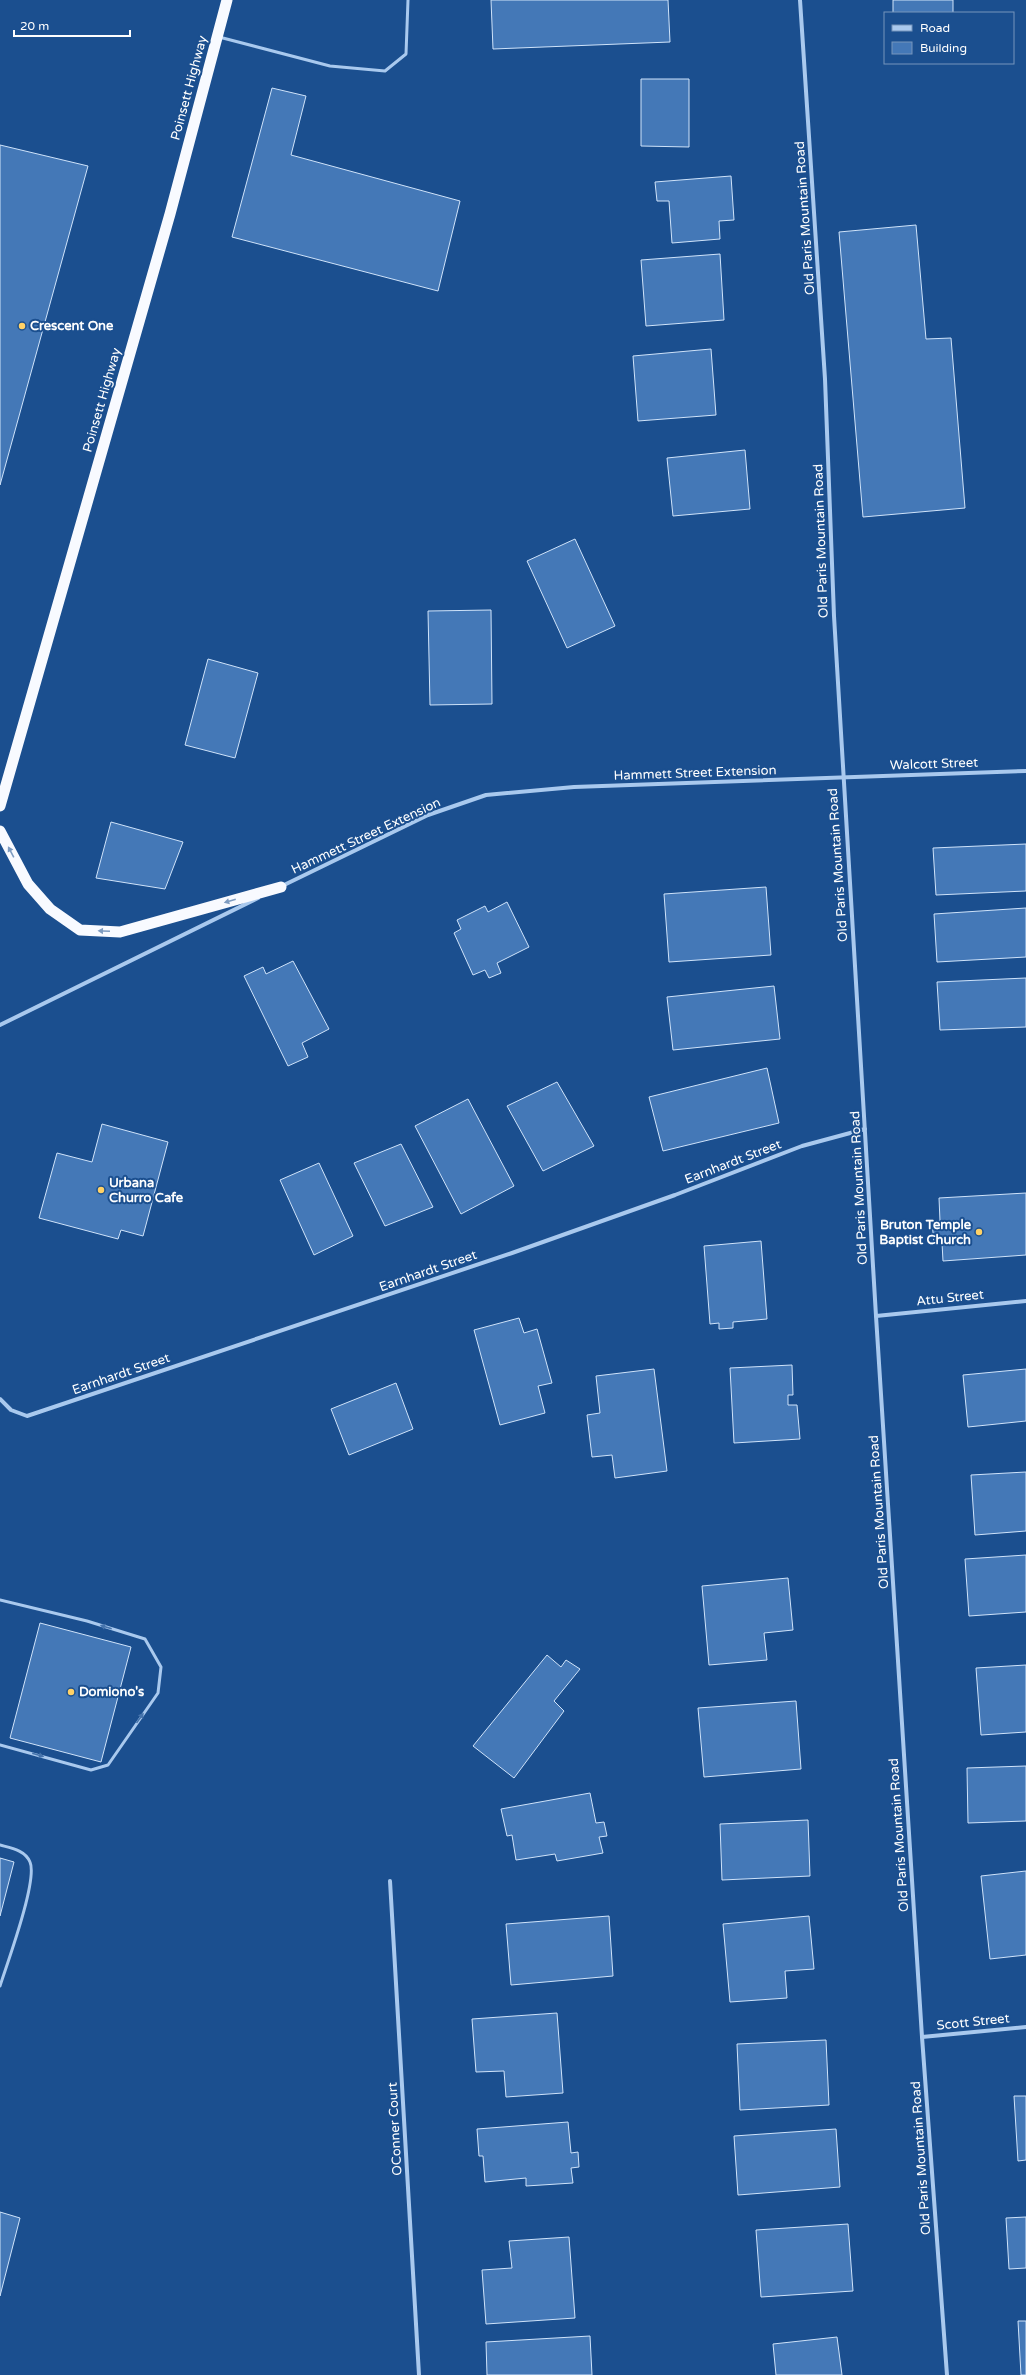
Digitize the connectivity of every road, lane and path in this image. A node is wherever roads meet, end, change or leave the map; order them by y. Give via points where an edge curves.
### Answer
1 (227, 0) edge
2 (408, 0) edge
3 (800, 0) edge
4 (217, 36) junction
5 (1026, 771) edge
6 (843, 777) junction
7 (0, 806) edge
8 (0, 831) edge
9 (281, 887) junction
10 (0, 1025) edge
11 (865, 1129) junction
12 (1026, 1301) edge
13 (876, 1316) junction
14 (0, 1399) edge
15 (0, 1600) edge
16 (0, 1745) edge
17 (0, 1844) edge
18 (390, 1881) dead end
19 (0, 1986) edge
20 (1026, 2027) edge
21 (922, 2037) junction
22 (419, 2375) edge
23 (947, 2375) edge

1 - 4 highway, Poinsett Highway
2 - 4 lane via 406,54 385,71 330,66
3 - 6 street, Old Paris Mountain Road via 824,371
4 - 7 highway, Poinsett Highway via 170,214
5 - 6 street, Walcott Street
6 - 9 street, Hammett Street Extension via 486,794 428,815
6 - 11 street, Old Paris Mountain Road
9 -> 8 highway via 120,932 80,930 50,909 28,884
9 - 10 street, Hammett Street Extension
11 - 13 street, Old Paris Mountain Road
11 - 14 street, Earnhardt Street via 802,1146 675,1195 512,1253 28,1416 11,1410
12 - 13 street, Attu Street
13 - 21 street, Old Paris Mountain Road
16 -> 15 lane via 91,1770 108,1765 158,1693 161,1667 145,1640 87,1621
17 - 19 lane via 20,1850 30,1862 31,1881
18 - 22 street, OConner Court
20 - 21 street, Scott Street
21 - 23 street, Old Paris Mountain Road

